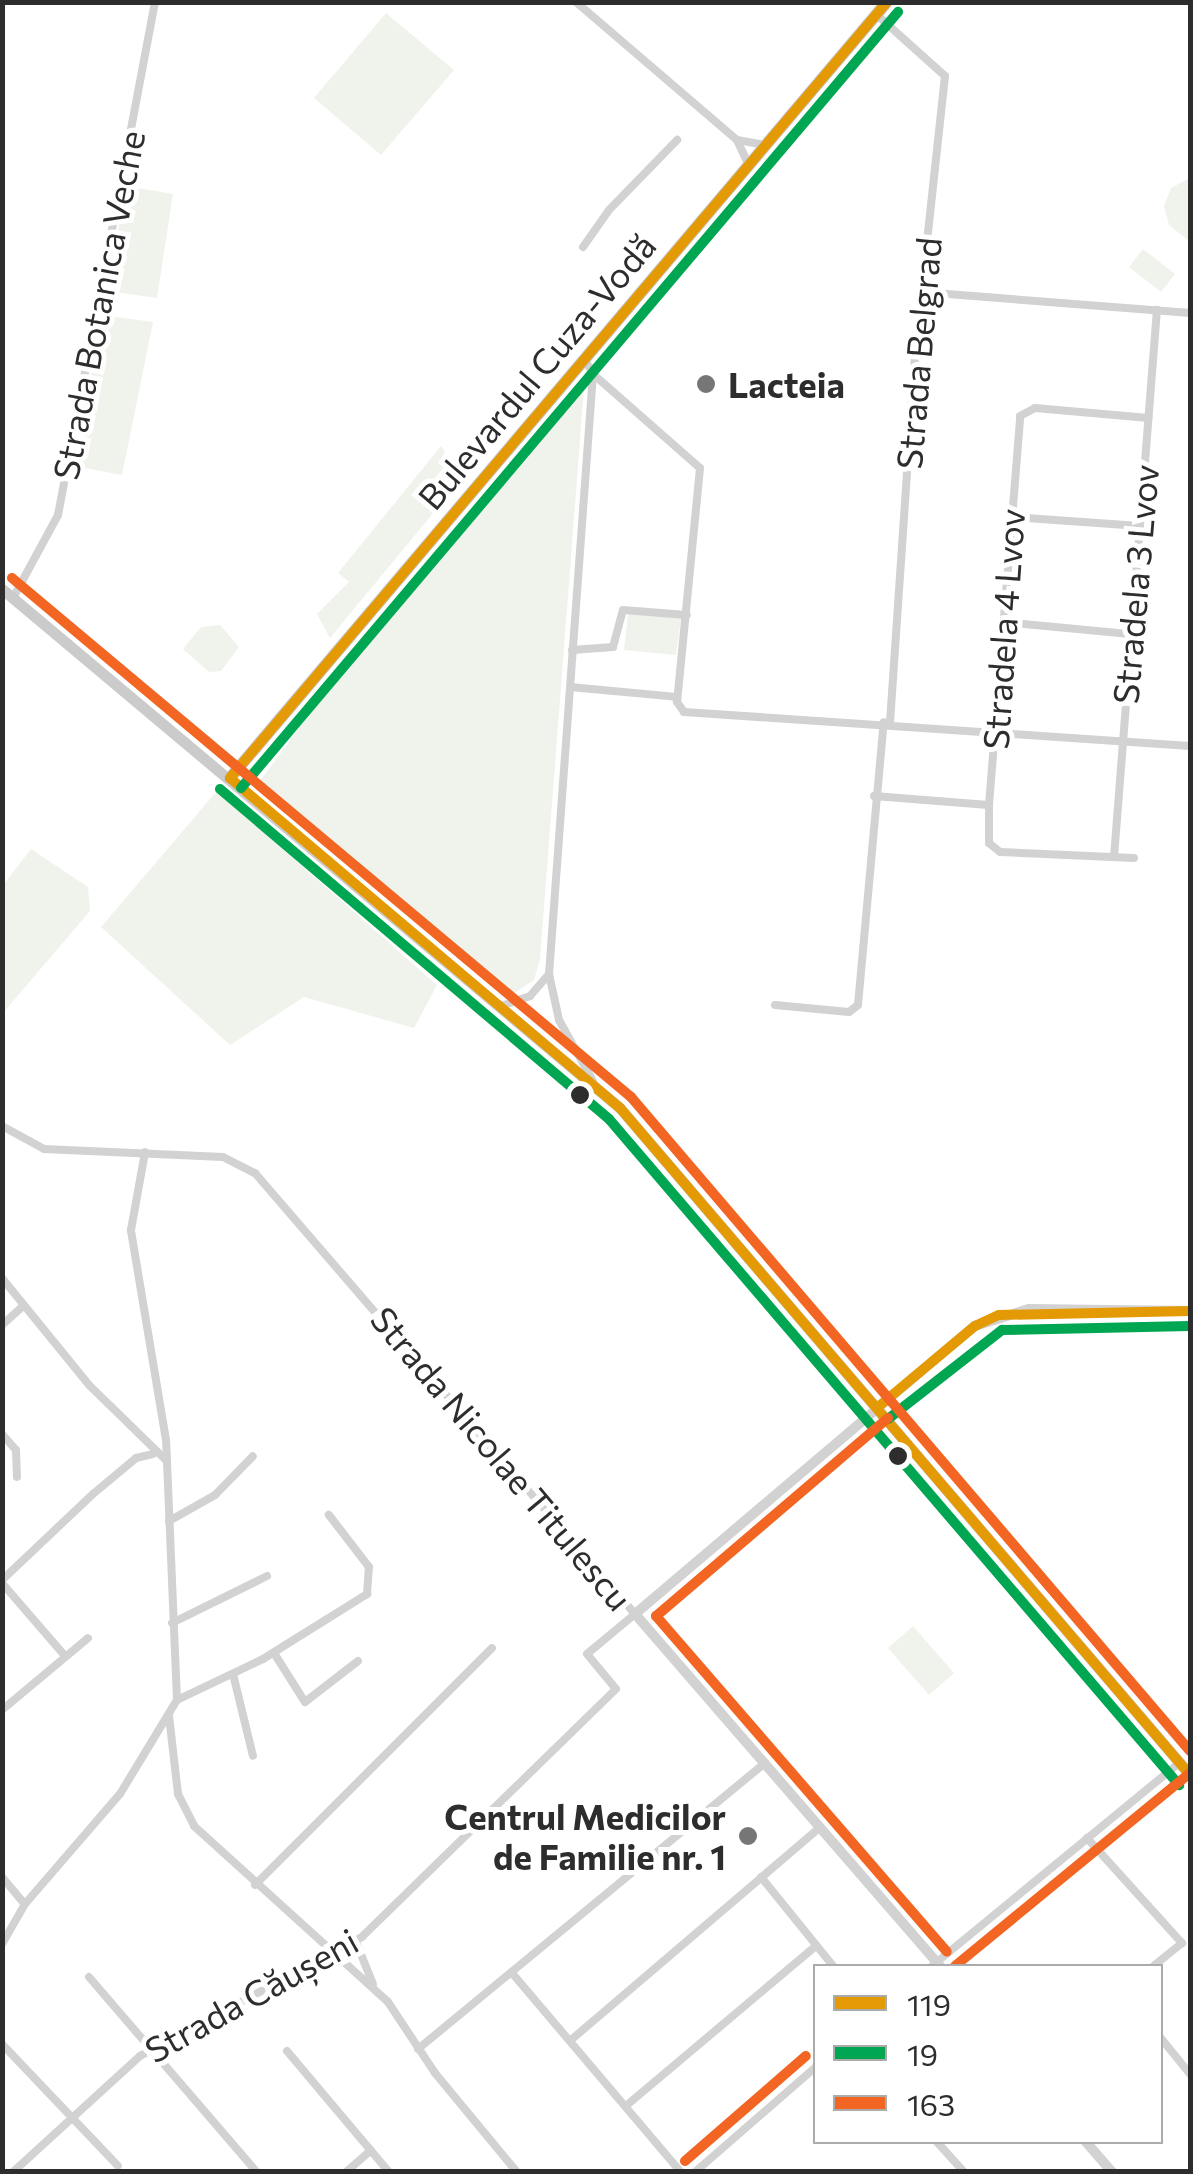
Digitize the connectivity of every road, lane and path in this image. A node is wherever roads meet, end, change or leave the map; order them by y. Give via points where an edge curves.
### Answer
1 (156, 2) edge
2 (576, 2) edge
3 (888, 2) edge
4 (877, 15) junction
5 (677, 140) dead end
6 (737, 140) junction
7 (766, 146) junction
8 (749, 166) junction
9 (583, 247) dead end
10 (922, 292) junction
11 (1158, 310) junction
12 (1190, 312) edge
13 (584, 360) junction
14 (593, 374) junction
15 (1149, 418) junction
16 (1011, 517) junction
17 (1140, 526) junction
18 (8, 593) edge
19 (687, 614) junction
20 (1002, 622) junction
21 (1130, 634) junction
22 (572, 650) junction
23 (570, 687) junction
24 (677, 697) junction
25 (887, 722) junction
26 (996, 730) junction
27 (1123, 741) junction
28 (1190, 746) edge
29 (230, 778) junction
30 (874, 796) junction
31 (989, 805) junction
32 (1114, 857) junction
33 (1134, 858) dead end
34 (549, 974) junction
35 (775, 1004) dead end
36 (501, 1006) junction
37 (596, 1086) junction
38 (2, 1126) edge
39 (146, 1152) junction
40 (2, 1278) edge
41 (24, 1306) junction
42 (1190, 1310) edge
43 (2, 1325) edge
44 (878, 1407) junction
45 (2, 1434) edge
46 (156, 1454) junction
47 (253, 1456) dead end
48 (167, 1461) junction
49 (17, 1478) dead end
50 (329, 1515) dead end
51 (169, 1521) junction
52 (267, 1576) dead end
53 (2, 1582) edge
54 (635, 1614) junction
55 (172, 1623) junction
56 (88, 1638) dead end
57 (492, 1648) dead end
58 (274, 1652) junction
59 (65, 1656) junction
60 (358, 1661) dead end
61 (233, 1674) junction
62 (177, 1700) junction
63 (2, 1710) edge
64 (168, 1713) junction
65 (254, 1756) dead end
66 (763, 1764) junction
67 (1187, 1770) edge
68 (819, 1828) junction
69 (1087, 1838) junction
70 (762, 1876) junction
71 (2, 1877) edge
72 (255, 1885) junction
73 (26, 1904) junction
74 (356, 1942) junction
75 (2, 1944) edge
76 (816, 1946) junction
77 (336, 1955) junction
78 (830, 1964) edge
79 (935, 1964) edge
80 (937, 1964) edge
81 (1156, 1964) edge
82 (512, 1973) junction
83 (89, 1978) dead end
84 (374, 1988) junction
85 (571, 2040) junction
86 (1163, 2041) edge
87 (2, 2044) edge
88 (418, 2049) junction
89 (149, 2050) junction
90 (288, 2051) dead end
91 (813, 2070) edge
92 (1190, 2074) edge
93 (627, 2105) junction
94 (69, 2114) junction
95 (940, 2144) edge
96 (1088, 2144) edge
97 (372, 2150) junction
98 (118, 2166) dead end
99 (12, 2172) edge
100 (257, 2172) edge
101 (346, 2172) edge
102 (389, 2172) edge
103 (517, 2172) edge
104 (680, 2172) edge
105 (696, 2172) edge
106 (964, 2172) edge
107 (1112, 2172) edge

1 - 18 street, Strada Botanica Veche via 58,516
2 - 6 street
3 - 4 main road, Bulevardul Cuza-Vodă
4 - 7 main road, Bulevardul Cuza-Vodă
4 - 10 street, Strada Belgrad via 945,76
5 - 9 street via 608,210
6 - 7 street
6 - 8 street
7 - 8 main road, Bulevardul Cuza-Vodă
8 - 13 main road, Bulevardul Cuza-Vodă
10 - 11 street
10 - 25 street, Strada Belgrad
11 - 12 street
11 - 15 street, Stradela 3 Lvov
13 - 14 street
13 - 29 main road, Bulevardul Cuza-Vodă
14 - 19 street via 700,468
14 - 22 street
15 - 16 street, Stradela 4 Lvov via 1025,409
15 - 17 street, Stradela 3 Lvov
16 - 17 street
16 - 20 street, Stradela 4 Lvov
17 - 21 street, Stradela 3 Lvov
18 - 29 main road
19 - 22 street via 624,610 613,647
19 - 24 street
20 - 21 street
20 - 26 street, Stradela 4 Lvov
21 - 27 street, Stradela 3 Lvov
22 - 23 street
23 - 24 street
23 - 34 street
24 - 25 street via 680,709
25 - 26 street
25 - 30 street, Strada Belgrad
26 - 27 street
26 - 31 street, Stradela 4 Lvov
27 - 28 street
27 - 32 street, Stradela 3 Lvov
29 - 36 main road
30 - 31 street
30 - 35 street, Strada Belgrad via 857,1008
31 - 32 street, Stradela 4 Lvov via 994,848
32 - 33 street
34 - 36 street via 530,996
34 - 37 street via 559,1020
36 - 37 main road
37 - 44 main road
38 - 39 street, Strada Nicolae Titulescu via 44,1149
39 - 48 street via 131,1230
39 - 54 street, Strada Nicolae Titulescu via 223,1158 255,1173
40 - 41 street
41 - 43 street
41 - 46 street
42 - 44 street via 999,1315 975,1326
44 - 54 street
44 - 67 main road
45 - 49 street via 16,1450
46 - 48 street
46 - 53 street via 136,1458
47 - 51 street via 215,1495
48 - 51 street
50 - 58 street via 370,1567 371,1588
51 - 55 street
52 - 55 street
53 - 59 street
54 - 66 street, Strada Nicolae Titulescu
54 - 74 street, Strada Căușeni via 587,1654 616,1689
55 - 62 street
56 - 59 street
57 - 72 street
58 - 60 street via 305,1702
58 - 61 street
59 - 63 street
61 - 62 street
61 - 65 street
62 - 64 street
64 - 72 street via 178,1794 188,1818
64 - 73 street via 120,1794
66 - 68 street, Strada Nicolae Titulescu
66 - 82 street
67 - 69 street
68 - 70 street
68 - 79 street, Strada Nicolae Titulescu
69 - 80 street
69 - 81 street via 1182,1943
70 - 76 street
70 - 85 street
71 - 73 street
72 - 77 street
73 - 75 street
74 - 77 street, Strada Căușeni
74 - 84 street
76 - 78 street
76 - 93 street
77 - 84 street
77 - 89 street, Strada Căușeni
82 - 85 street
82 - 88 street
83 - 89 street
84 - 88 street
85 - 93 street
86 - 92 street
87 - 94 street
88 - 103 street
89 - 94 street, Strada Căușeni
89 - 100 street
90 - 97 street
91 - 105 street
93 - 104 street
94 - 98 street
94 - 99 street, Strada Căușeni
95 - 106 street
96 - 107 street
97 - 101 street
97 - 102 street

